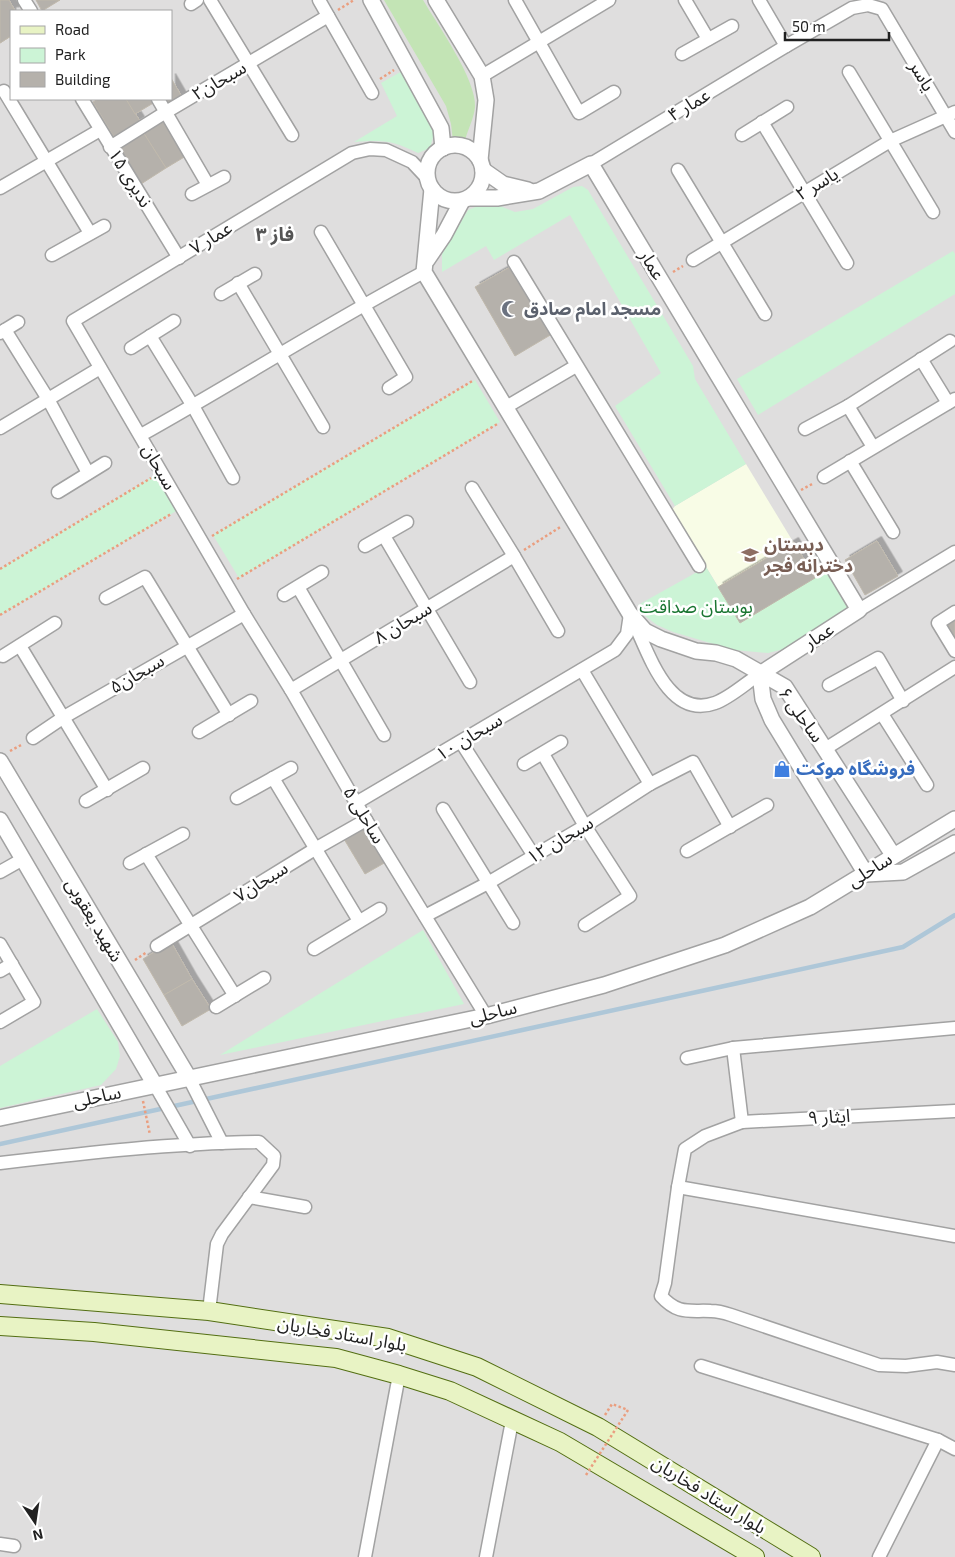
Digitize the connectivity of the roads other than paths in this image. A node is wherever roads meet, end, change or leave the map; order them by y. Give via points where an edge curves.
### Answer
1 (210, 0) edge
2 (320, 0) edge
3 (370, 0) edge
4 (436, 0) edge
5 (516, 0) edge
6 (609, 0) edge
7 (685, 0) edge
8 (759, 0) edge
9 (328, 16) junction
10 (732, 26) dead end
11 (708, 39) junction
12 (539, 42) junction
13 (786, 46) junction
14 (682, 54) dead end
15 (250, 64) junction
16 (849, 72) dead end
17 (482, 76) junction
18 (370, 90) road end
19 (614, 92) dead end
20 (10, 100) edge
21 (83, 100) edge
22 (159, 100) edge
23 (787, 107) dead end
24 (166, 112) junction
25 (950, 114) edge
26 (762, 122) junction
27 (100, 130) junction
28 (955, 132) edge
29 (292, 135) dead end
30 (742, 135) dead end
31 (890, 140) junction
32 (110, 147) junction
33 (443, 148) junction
34 (47, 162) junction
35 (591, 164) junction
36 (482, 165) junction
37 (678, 170) dead end
38 (224, 176) dead end
39 (430, 184) junction
40 (208, 185) junction
41 (0, 188) edge
42 (539, 191) junction
43 (804, 193) junction
44 (192, 194) dead end
45 (466, 199) junction
46 (933, 212) dead end
47 (104, 226) dead end
48 (321, 232) dead end
49 (90, 233) junction
50 (722, 243) junction
51 (52, 255) dead end
52 (179, 258) junction
53 (693, 260) road end
54 (514, 262) dead end
55 (847, 264) dead end
56 (425, 266) junction
57 (255, 274) dead end
58 (238, 284) junction
59 (221, 294) dead end
60 (363, 304) junction
61 (765, 314) dead end
62 (73, 320) joint
63 (174, 321) dead end
64 (18, 322) dead end
65 (3, 331) edge
66 (150, 336) junction
67 (950, 341) dead end
68 (131, 348) dead end
69 (280, 353) junction
70 (921, 359) junction
71 (576, 366) junction
72 (100, 368) junction
73 (389, 388) dead end
74 (48, 399) junction
75 (952, 401) edge
76 (193, 406) junction
77 (848, 406) junction
78 (508, 411) junction
79 (323, 427) dead end
80 (0, 428) edge
81 (805, 429) dead end
82 (141, 434) junction
83 (873, 448) junction
84 (850, 461) junction
85 (105, 463) dead end
86 (88, 473) junction
87 (233, 478) dead end
88 (824, 478) road end
89 (472, 488) dead end
90 (58, 492) dead end
91 (407, 522) dead end
92 (893, 532) dead end
93 (384, 536) junction
94 (365, 546) dead end
95 (955, 552) edge
96 (514, 556) junction
97 (699, 566) dead end
98 (322, 572) dead end
99 (298, 587) junction
100 (284, 595) dead end
101 (106, 598) dead end
102 (427, 609) junction
103 (859, 610) junction
104 (955, 612) edge
105 (244, 614) junction
106 (630, 614) junction
107 (55, 623) dead end
108 (558, 631) dead end
109 (187, 645) junction
110 (20, 646) junction
111 (955, 651) edge
112 (3, 656) dead end
113 (342, 660) junction
114 (955, 667) edge
115 (582, 670) junction
116 (760, 674) junction
117 (470, 682) dead end
118 (829, 685) dead end
119 (291, 690) junction
120 (251, 701) dead end
121 (903, 701) junction
122 (882, 714) junction
123 (229, 715) junction
124 (64, 717) junction
125 (199, 732) dead end
126 (384, 735) dead end
127 (33, 738) road end
128 (461, 742) junction
129 (561, 742) dead end
130 (825, 749) junction
131 (542, 754) junction
132 (4, 757) edge
133 (524, 764) dead end
134 (143, 768) dead end
135 (291, 768) dead end
136 (273, 778) junction
137 (650, 784) junction
138 (927, 785) dead end
139 (107, 790) junction
140 (237, 798) dead end
141 (86, 801) dead end
142 (356, 803) junction
143 (767, 805) dead end
144 (443, 809) dead end
145 (955, 818) edge
146 (0, 820) edge
147 (366, 820) junction
148 (585, 826) junction
149 (730, 827) junction
150 (183, 834) dead end
151 (955, 843) edge
152 (314, 849) junction
153 (687, 851) dead end
154 (146, 854) junction
155 (893, 855) junction
156 (534, 856) junction
157 (23, 859) junction
158 (130, 863) dead end
159 (0, 872) edge
160 (866, 874) junction
161 (488, 883) junction
162 (380, 909) dead end
163 (425, 916) junction
164 (359, 921) junction
165 (512, 923) dead end
166 (585, 925) dead end
167 (191, 926) junction
168 (0, 944) edge
169 (157, 946) road end
170 (314, 950) dead end
171 (12, 964) junction
172 (0, 971) edge
173 (264, 978) dead end
174 (234, 996) junction
175 (216, 1007) dead end
176 (486, 1016) junction
177 (0, 1022) edge
178 (955, 1028) edge
179 (733, 1048) junction
180 (687, 1058) dead end
181 (189, 1078) junction
182 (155, 1085) junction
183 (955, 1110) edge
184 (0, 1118) edge
185 (742, 1122) junction
186 (222, 1143) junction
187 (190, 1146) junction
188 (0, 1163) edge
189 (678, 1187) junction
190 (249, 1197) junction
191 (305, 1207) dead end
192 (955, 1236) edge
193 (0, 1294) edge
194 (209, 1311) junction
195 (0, 1326) edge
196 (955, 1365) edge
197 (701, 1366) dead end
198 (400, 1375) junction
199 (512, 1421) junction
200 (938, 1440) junction
201 (955, 1449) edge
202 (0, 1544) edge
203 (14, 1546) dead end
204 (365, 1557) edge
205 (486, 1557) edge
206 (754, 1557) edge
207 (812, 1557) edge
208 (879, 1557) edge

1 - 15 street
2 - 9 street
3 - 33 street via 441,128
4 - 17 street
5 - 12 street
6 - 12 street
7 - 11 street
8 - 13 street
9 - 15 street, سبحان۲
9 - 18 street
10 - 11 street
11 - 14 street
12 - 17 street
12 - 19 street via 579,112
13 - 25 street, یاسر via 852,8 868,5 882,9
13 - 35 street, عمار ۴
15 - 24 street, سبحان۲
15 - 29 street
16 - 31 street
17 - 36 street via 486,100
20 - 34 street
21 - 27 street, ندیری ۱۵
22 - 24 street
23 - 26 street
24 - 32 street, سبحان۲
24 - 40 street
25 - 28 street, یاسر
25 - 31 street, یاسر ۲
26 - 30 street
26 - 43 street
27 - 32 street, ندیری ۱۵
27 - 34 street
31 - 43 street, یاسر ۲
31 - 46 street
32 - 52 street, ندیری ۱۵
33 - 36 street via 468,148
33 - 39 street via 430,161 427,170
34 - 41 street
34 - 49 street
35 - 42 street
35 - 103 street, عمار
36 - 42 street via 503,184
36 - 45 street via 481,186
37 - 50 street
38 - 40 street
39 - 45 street via 442,198 455,202
39 - 52 street, عمار ۷ via 412,162 386,150 370,149 352,154
39 - 56 street
40 - 44 street
42 - 45 street
43 - 50 street, یاسر ۲
43 - 55 street
45 - 56 street
47 - 49 street
48 - 60 street
49 - 51 street
50 - 53 street, یاسر ۲
50 - 61 street
52 - 62 street, عمار ۷
54 - 71 street
56 - 60 street
56 - 78 street
57 - 58 street
58 - 59 street
58 - 69 street
60 - 69 street
60 - 73 street via 406,377
62 - 72 street, سبحان
63 - 66 street
64 - 65 street
65 - 74 street
66 - 68 street
66 - 76 street
67 - 70 street
69 - 76 street
69 - 79 street
70 - 75 street
70 - 77 street
71 - 78 street
71 - 97 street
72 - 74 street
72 - 82 street, سبحان
74 - 80 street
74 - 86 street
75 - 83 street
76 - 82 street
76 - 87 street
77 - 81 street
77 - 83 street
78 - 106 street
82 - 105 street, سبحان
83 - 84 street
84 - 88 street
84 - 92 street
85 - 86 street
86 - 90 street
89 - 96 street
91 - 93 street
93 - 94 street
93 - 102 street
95 - 103 street
96 - 102 street, سبحان ۸
96 - 108 street
98 - 99 street
99 - 100 street
99 - 113 street
101 - 109 street via 145,577
102 - 113 street, سبحان ۸
102 - 117 street
103 - 116 street, عمار
104 - 111 street via 938,623
105 - 109 street, سبحان۵
105 - 119 street, ساحلی ۵
106 - 115 street, سبحان ۱۰ via 627,634 615,650
106 - 116 street via 645,631 660,639 696,651 716,653
106 - 116 street via 663,683 688,704 717,702
107 - 110 street
109 - 123 street
109 - 124 street, سبحان۵
110 - 112 street
110 - 124 street
113 - 119 street, سبحان ۸
113 - 126 street
114 - 121 street
115 - 128 street, سبحان ۱۰
115 - 137 street
116 - 130 street, ساحلی ۶ via 784,687
116 - 160 street, ساحلی ۶ via 763,699 772,720
118 - 121 street via 878,658
119 - 142 street, ساحلی ۵
120 - 123 street
121 - 122 street
122 - 130 street
122 - 138 street
123 - 125 street
124 - 127 street, سبحان۵
124 - 139 street
128 - 142 street, سبحان ۱۰
128 - 156 street
129 - 131 street
130 - 155 street, ساحلی ۶
131 - 133 street
131 - 148 street
132 - 181 street, شهید یعقوبی via 122,967
134 - 139 street
135 - 136 street
136 - 140 street
136 - 152 street
137 - 148 street, سبحان ۱۲
137 - 149 street, سبحان ۱۲ via 693,762
139 - 141 street
142 - 147 street, ساحلی ۵
143 - 149 street
144 - 161 street
145 - 155 street, ساحلی
146 - 157 street, شهید یعقوبی
147 - 152 street, سبحان۷
147 - 163 street, ساحلی ۵
148 - 156 street, سبحان ۱۲
148 - 166 street via 630,896
149 - 153 street
150 - 154 street
151 - 160 street via 903,872
152 - 164 street
152 - 167 street, سبحان۷
154 - 158 street
154 - 167 street
155 - 160 street, ساحلی
156 - 161 street, سبحان ۱۲
157 - 159 street
157 - 182 street, شهید یعقوبی
160 - 176 street, ساحلی via 810,907 726,945 604,985
161 - 163 street, سبحان ۱۲
161 - 165 street
162 - 164 street
163 - 176 street, ساحلی ۵
164 - 170 street
167 - 169 street, سبحان۷
167 - 174 street
168 - 171 street
171 - 172 street
171 - 177 street via 34,1002
173 - 174 street
174 - 175 street
176 - 181 street, ساحلی
178 - 179 street
179 - 180 street
179 - 185 street
181 - 182 street, ساحلی
181 - 186 street
182 - 184 street, ساحلی
182 - 187 street
183 - 185 street, ایثار ۹
185 - 189 street, ایثار ۹ via 705,1136 685,1149
186 - 187 street
186 - 190 street via 259,1142 274,1156 273,1165
187 - 188 street via 92,1152
189 - 192 street
189 - 196 street, ایثار ۹ via 661,1296 669,1304 689,1312 713,1310 731,1315 878,1365 938,1362
190 - 191 street
190 - 194 street via 217,1244
193 - 194 main road, بلوار استاد فخاریان
194 - 207 main road, بلوار استاد فخاریان via 388,1338 477,1366 598,1426
195 - 198 main road, بلوار استاد فخاریان via 94,1332 336,1358
197 - 200 street
198 - 199 main road, بلوار استاد فخاریان via 450,1391
198 - 204 street
199 - 205 street
199 - 206 main road, بلوار استاد فخاریان via 560,1442
200 - 201 street
200 - 208 street
202 - 203 street

